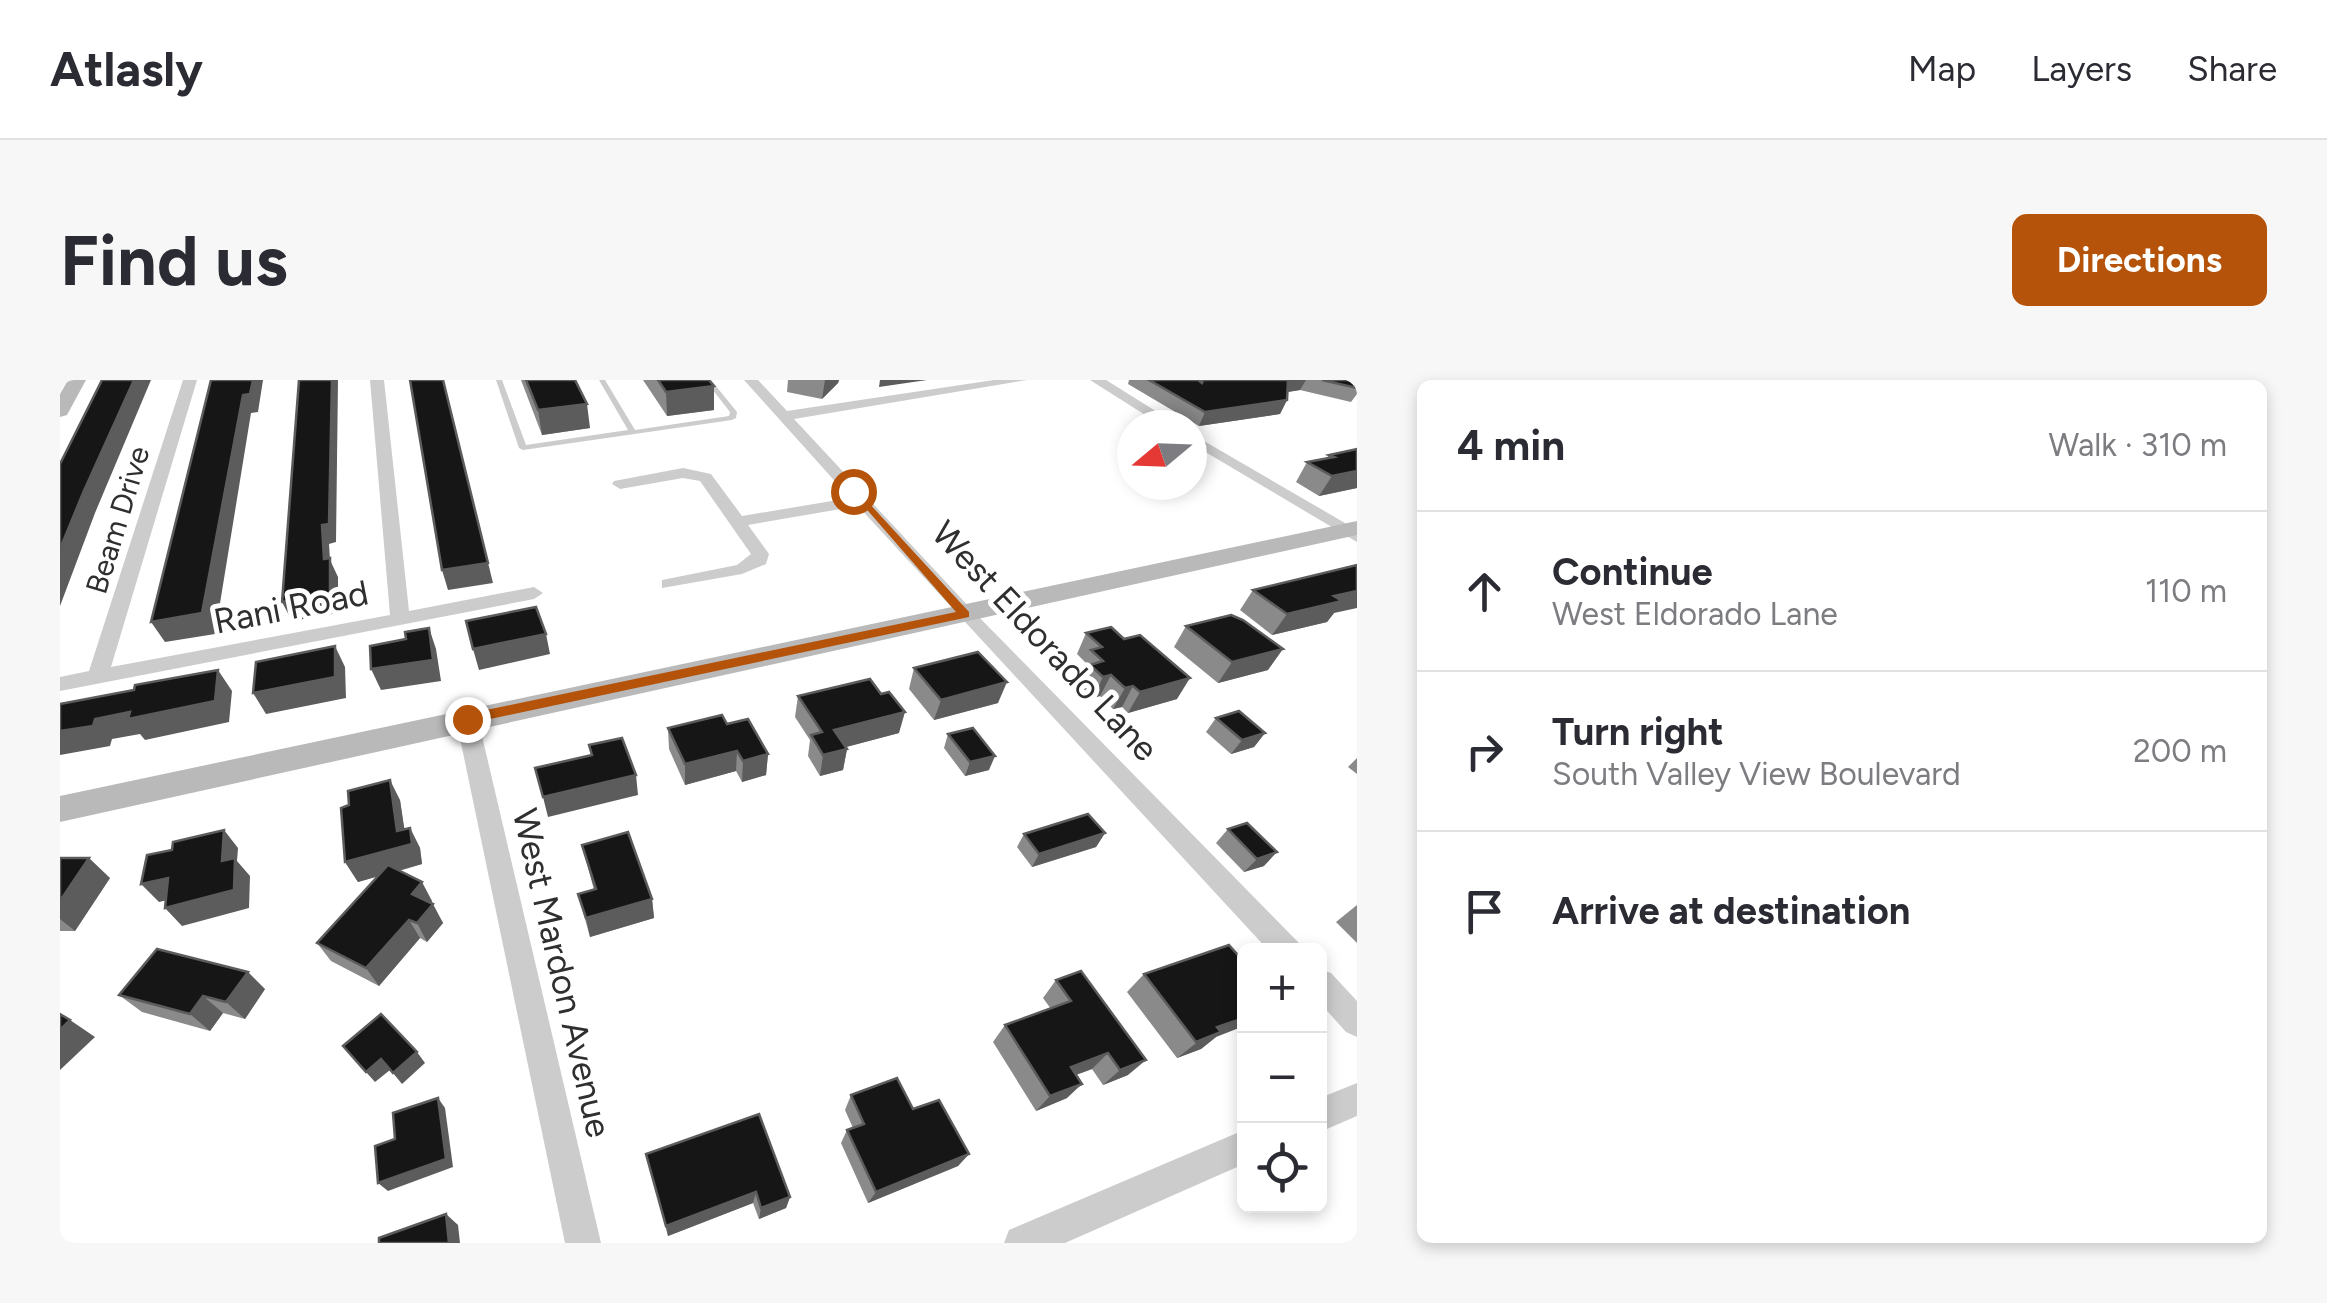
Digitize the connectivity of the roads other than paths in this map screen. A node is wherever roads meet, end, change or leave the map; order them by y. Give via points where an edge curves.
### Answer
1 (77, 380) edge
2 (190, 380) edge
3 (377, 380) edge
4 (499, 380) edge
5 (602, 380) edge
6 (708, 380) edge
7 (751, 380) edge
8 (917, 380) edge
9 (928, 380) edge
10 (1020, 380) edge
11 (1097, 380) edge
12 (939, 392) junction
13 (1146, 410) edge
14 (60, 411) edge
15 (784, 416) junction
16 (632, 432) junction
17 (1207, 447) edge
18 (620, 484) dead end
19 (857, 496) junction
20 (735, 517) junction
21 (1353, 532) edge
22 (670, 584) dead end
23 (534, 593) dead end
24 (964, 614) junction
25 (400, 619) junction
26 (98, 676) junction
27 (60, 684) edge
28 (467, 719) junction
29 (60, 809) edge
30 (1281, 943) edge
31 (1327, 990) edge
32 (1357, 1022) edge
33 (1357, 1099) edge
34 (1327, 1112) edge
35 (1237, 1150) edge
36 (584, 1243) edge
37 (1022, 1243) edge

1 - 14 main road
2 - 26 street, Beam Drive
3 - 25 street
4 - 16 lane via 524,448
5 - 16 lane
6 - 16 lane via 732,418
7 - 15 street, West Eldorado Lane
8 - 12 street
9 - 12 street
10 - 12 street
11 - 13 street
12 - 15 street
15 - 19 street, West Eldorado Lane
17 - 21 street
18 - 20 street via 698,474
19 - 20 street
19 - 24 street, West Eldorado Lane
20 - 22 street via 760,560
21 - 24 main road
23 - 25 street, Rani Road
24 - 28 main road
24 - 30 street, West Eldorado Lane
25 - 26 street, Rani Road
26 - 27 street, Rani Road
28 - 29 main road
28 - 36 street, West Mardon Avenue
31 - 32 street
33 - 34 street
35 - 37 street

